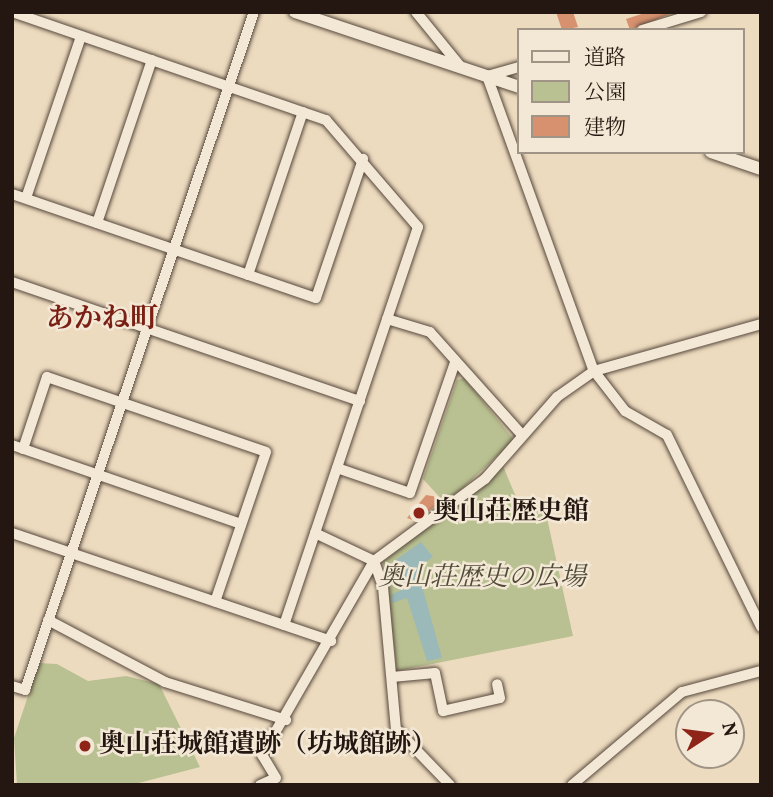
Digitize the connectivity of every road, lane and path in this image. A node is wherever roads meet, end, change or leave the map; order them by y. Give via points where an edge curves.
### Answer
1 (254, 12) edge
2 (295, 12) edge
3 (416, 12) edge
4 (701, 12) edge
5 (12, 13) edge
6 (649, 28) edge
7 (81, 36) junction
8 (152, 60) junction
9 (460, 66) junction
10 (518, 67) edge
11 (487, 76) junction
12 (229, 86) junction
13 (518, 87) edge
14 (303, 112) junction
15 (716, 154) edge
16 (363, 159) junction
17 (761, 169) edge
18 (12, 194) edge
19 (26, 198) junction
20 (97, 223) junction
21 (174, 249) junction
22 (248, 275) junction
23 (12, 282) edge
24 (387, 319) junction
25 (761, 324) edge
26 (147, 328) junction
27 (455, 362) junction
28 (594, 371) junction
29 (359, 401) junction
30 (122, 403) junction
31 (522, 435) junction
32 (18, 447) edge
33 (337, 468) junction
34 (98, 474) junction
35 (242, 524) junction
36 (12, 533) edge
37 (315, 533) junction
38 (71, 553) junction
39 (374, 561) junction
40 (215, 602) junction
41 (48, 620) junction
42 (284, 625) junction
43 (761, 627) edge
44 (331, 642) junction
45 (761, 671) edge
46 (392, 677) junction
47 (497, 684) dead end
48 (12, 687) edge
49 (286, 720) junction
50 (277, 781) edge
51 (577, 783) edge
52 (260, 785) edge
53 (450, 785) edge

1 - 12 street
2 - 9 street
3 - 9 street
4 - 6 street
5 - 7 street
7 - 8 street
7 - 19 street
8 - 12 street
8 - 20 street
9 - 11 street
10 - 11 street
11 - 13 street
11 - 28 street
12 - 14 street
12 - 21 street
14 - 16 street via 326,120
14 - 22 street
15 - 17 street
16 - 22 street via 316,298
16 - 24 street via 418,227
18 - 19 street
19 - 20 street
20 - 21 street
21 - 22 street
21 - 26 street
23 - 26 street
24 - 27 street via 429,332
24 - 29 street
25 - 28 street
26 - 29 street
26 - 30 street
27 - 31 street
27 - 33 street via 410,493
28 - 31 street via 557,397
28 - 43 street via 625,411 667,435
29 - 33 street
30 - 32 street via 47,377
30 - 34 street
30 - 35 street via 266,452
31 - 39 street via 485,479
32 - 34 street
33 - 37 street
34 - 35 street
34 - 38 street
35 - 40 street
36 - 38 street
37 - 39 street
37 - 42 street
38 - 40 street
38 - 41 street
39 - 44 street
39 - 46 street
40 - 42 street
41 - 48 street via 25,690
41 - 49 street via 165,682
42 - 44 street
44 - 49 street
45 - 51 street via 682,692
46 - 47 street via 435,673 443,711 500,698
46 - 53 street via 396,729
49 - 50 street via 262,755
50 - 52 street

